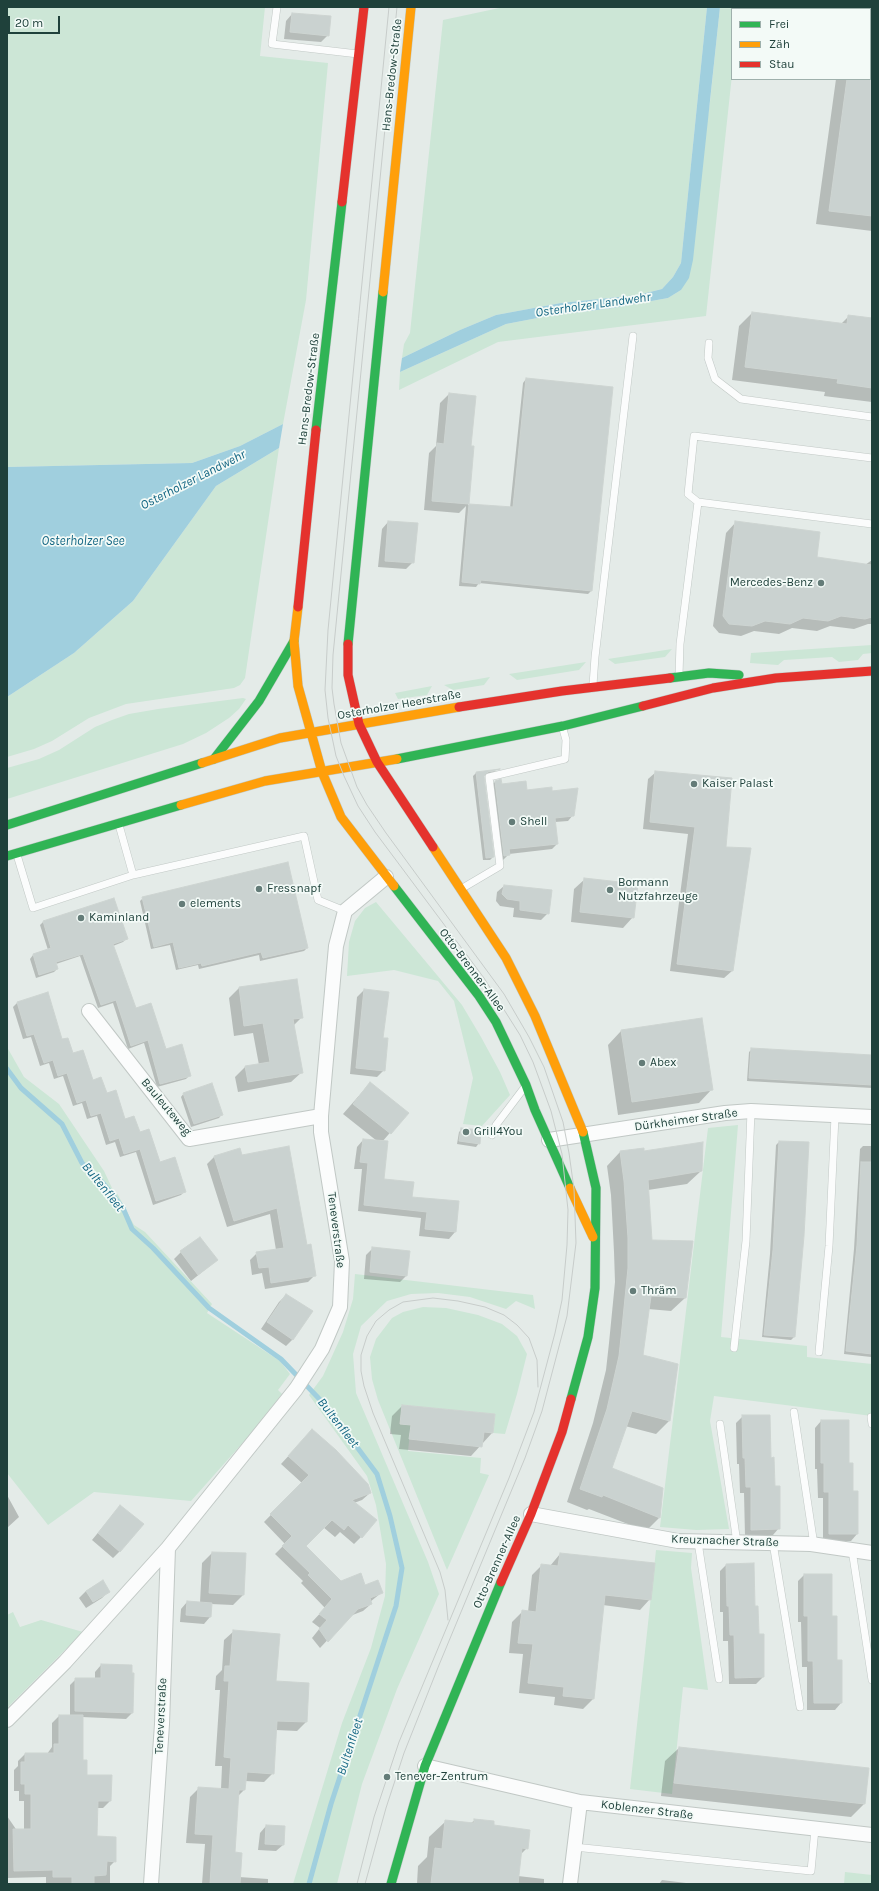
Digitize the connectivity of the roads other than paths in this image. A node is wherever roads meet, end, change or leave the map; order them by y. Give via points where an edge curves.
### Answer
1 (277, 7) edge
2 (364, 7) edge
3 (411, 7) edge
4 (360, 54) junction
5 (633, 336) dead end
6 (709, 343) dead end
7 (872, 417) edge
8 (872, 458) edge
9 (698, 502) junction
10 (872, 524) edge
11 (294, 641) junction
12 (872, 671) edge
13 (679, 676) junction
14 (776, 678) junction
15 (593, 687) junction
16 (359, 724) junction
17 (563, 726) junction
18 (310, 732) junction
19 (214, 758) junction
20 (377, 762) junction
21 (322, 772) junction
22 (119, 823) junction
23 (7, 825) edge
24 (12, 854) edge
25 (133, 875) junction
26 (386, 877) junction
27 (461, 889) junction
28 (345, 911) junction
29 (89, 1011) dead end
30 (526, 1085) junction
31 (751, 1111) junction
32 (321, 1116) junction
33 (835, 1116) junction
34 (872, 1118) edge
35 (584, 1134) junction
36 (492, 1135) dead end
37 (549, 1140) junction
38 (596, 1242) junction
39 (734, 1348) dead end
40 (819, 1352) dead end
41 (794, 1412) dead end
42 (720, 1424) dead end
43 (531, 1514) junction
44 (698, 1542) junction
45 (737, 1543) junction
46 (773, 1543) junction
47 (814, 1545) junction
48 (168, 1548) junction
49 (852, 1550) junction
50 (872, 1553) edge
51 (719, 1679) dead end
52 (872, 1680) edge
53 (800, 1707) dead end
54 (7, 1720) edge
55 (425, 1766) junction
56 (580, 1802) junction
57 (815, 1829) junction
58 (872, 1835) edge
59 (574, 1847) junction
60 (150, 1884) edge
61 (391, 1884) edge
62 (570, 1884) edge

1 - 4 lane via 272,44
2 - 4 main road, Hans-Bredow-Straße
3 - 16 main road, Hans-Bredow-Straße via 347,651 348,675
4 - 11 main road, Hans-Bredow-Straße
5 - 15 lane via 594,657
6 - 7 lane via 708,358 715,379 741,399
8 - 9 lane via 694,436 688,494
9 - 10 lane
9 - 13 lane via 680,644
11 - 18 main road, Hans-Bredow-Straße via 298,686
11 - 19 main road via 262,697
12 - 14 main road, Osterholzer Heerstraße
13 - 14 main road, Osterholzer Heerstraße via 709,673
13 - 15 main road, Osterholzer Heerstraße
14 - 17 main road, Osterholzer Heerstraße via 713,688
15 - 16 main road, Osterholzer Heerstraße
16 - 18 main road, Osterholzer Heerstraße
16 - 20 main road, Hans-Bredow-Straße
17 - 20 main road, Osterholzer Heerstraße
17 - 27 lane via 566,740 565,759 489,777 500,866
18 - 19 main road, Osterholzer Heerstraße via 280,738
18 - 21 main road, Hans-Bredow-Straße
19 - 23 main road, Osterholzer Heerstraße
20 - 21 main road, Osterholzer Heerstraße
20 - 27 main road, Otto-Brenner-Allee
21 - 22 main road, Osterholzer Heerstraße via 266,781
21 - 26 main road, Otto-Brenner-Allee via 341,817
22 - 24 main road, Osterholzer Heerstraße
22 - 25 lane
24 - 25 lane via 33,908
25 - 28 lane via 304,836 318,900
26 - 28 street
26 - 30 main road, Otto-Brenner-Allee via 479,996 496,1022
27 - 35 main road, Otto-Brenner-Allee via 506,958 535,1016
28 - 32 street, Teneverstraße via 336,946
29 - 32 street, Bauleuteweg via 189,1139
30 - 36 lane via 496,1125
30 - 37 main road, Otto-Brenner-Allee via 534,1110
31 - 33 street, Dürkheimer Straße
31 - 35 street, Dürkheimer Straße
31 - 39 lane via 746,1241
32 - 48 street, Teneverstraße via 321,1132 342,1262 340,1307 314,1363 296,1389
33 - 34 street, Dürkheimer Straße
33 - 40 lane via 829,1246
35 - 37 street, Dürkheimer Straße
35 - 38 main road, Otto-Brenner-Allee via 596,1188
37 - 38 main road, Otto-Brenner-Allee
38 - 43 main road, Otto-Brenner-Allee via 595,1288 588,1337 562,1432
41 - 47 lane
42 - 45 lane
43 - 44 street, Kreuznacher Straße via 678,1541
43 - 55 main road, Otto-Brenner-Allee via 486,1613
44 - 45 street, Kreuznacher Straße
44 - 51 lane
45 - 46 street, Kreuznacher Straße
46 - 47 street, Kreuznacher Straße
46 - 53 lane
47 - 49 street, Kreuznacher Straße
48 - 54 street, Teneverstraße via 65,1662
48 - 60 street, Teneverstraße via 162,1724
49 - 50 street, Kreuznacher Straße
49 - 52 lane
55 - 56 street, Koblenzer Straße
55 - 61 main road, Otto-Brenner-Allee
56 - 57 street, Koblenzer Straße
56 - 59 street
57 - 58 street, Koblenzer Straße
57 - 59 lane via 811,1871
59 - 62 street

